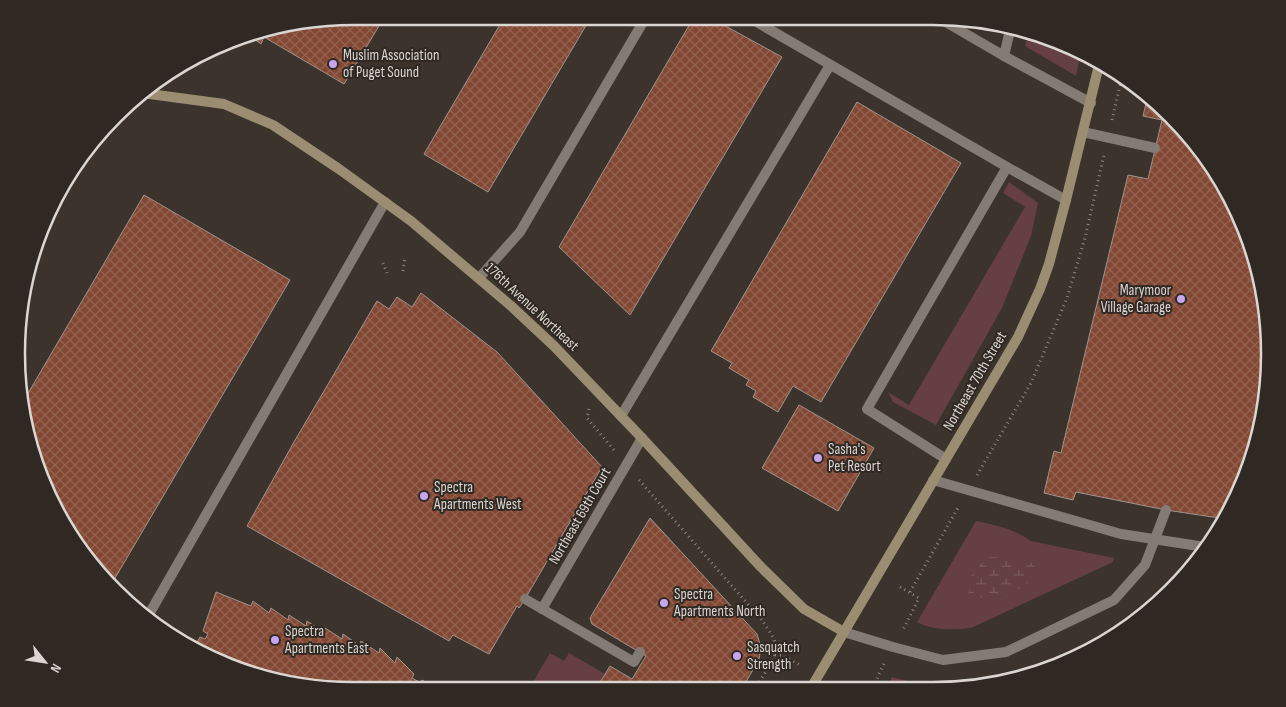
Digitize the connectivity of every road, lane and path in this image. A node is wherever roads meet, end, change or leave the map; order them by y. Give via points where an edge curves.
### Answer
1 (641, 25) edge
2 (762, 25) edge
3 (952, 26) edge
4 (1009, 34) edge
5 (1004, 56) junction
6 (830, 65) junction
7 (1098, 70) edge
8 (152, 94) edge
9 (1091, 103) junction
10 (1083, 132) junction
11 (1155, 148) dead end
12 (1007, 167) junction
13 (1066, 200) junction
14 (385, 202) junction
15 (405, 258) dead end
16 (383, 263) dead end
17 (402, 271) dead end
18 (387, 273) dead end
19 (480, 278) junction
20 (594, 387) junction
21 (621, 416) junction
22 (642, 438) junction
23 (946, 459) junction
24 (626, 466) junction
25 (934, 480) junction
26 (958, 508) dead end
27 (1166, 510) dead end
28 (1198, 546) edge
29 (900, 587) dead end
30 (910, 592) junction
31 (525, 599) dead end
32 (542, 609) junction
33 (151, 611) edge
34 (909, 618) dead end
35 (844, 632) junction
36 (640, 652) dead end
37 (775, 655) junction
38 (781, 655) dead end
39 (879, 674) dead end
40 (759, 682) edge
41 (815, 682) edge
42 (876, 682) edge

1 - 19 lane via 520,232
2 - 6 lane
3 - 5 lane
4 - 5 lane
5 - 9 lane
6 - 12 lane
6 - 21 lane
7 - 9 street, Northeast 70th Street
8 - 14 street, 176th Avenue Northeast via 224,104 273,125
9 - 10 street, Northeast 70th Street
10 - 11 lane
10 - 13 street, Northeast 70th Street
12 - 13 lane
12 - 23 lane via 867,409
13 - 23 street, Northeast 70th Street via 1046,272 1018,337
14 - 19 street, 176th Avenue Northeast
14 - 33 lane
15 - 17 path
16 - 18 path
19 - 20 street, 176th Avenue Northeast
20 - 21 street, 176th Avenue Northeast
20 - 24 path via 587,418
21 - 22 street, 176th Avenue Northeast
22 - 24 lane, Northeast 69th Court
22 - 35 street, 176th Avenue Northeast via 789,595 804,609
23 - 25 street, Northeast 70th Street
24 - 32 lane, Northeast 69th Court
24 - 37 path via 761,619 774,640
25 - 28 lane via 1121,534
25 - 35 street, Northeast 70th Street
26 - 30 path
27 - 35 lane via 1145,565 1114,600 1006,652 943,660
29 - 30 path
30 - 34 path via 919,598
31 - 32 lane
32 - 36 lane via 634,662
35 - 41 street, Northeast 70th Street
37 - 38 path
37 - 40 path
39 - 42 path

